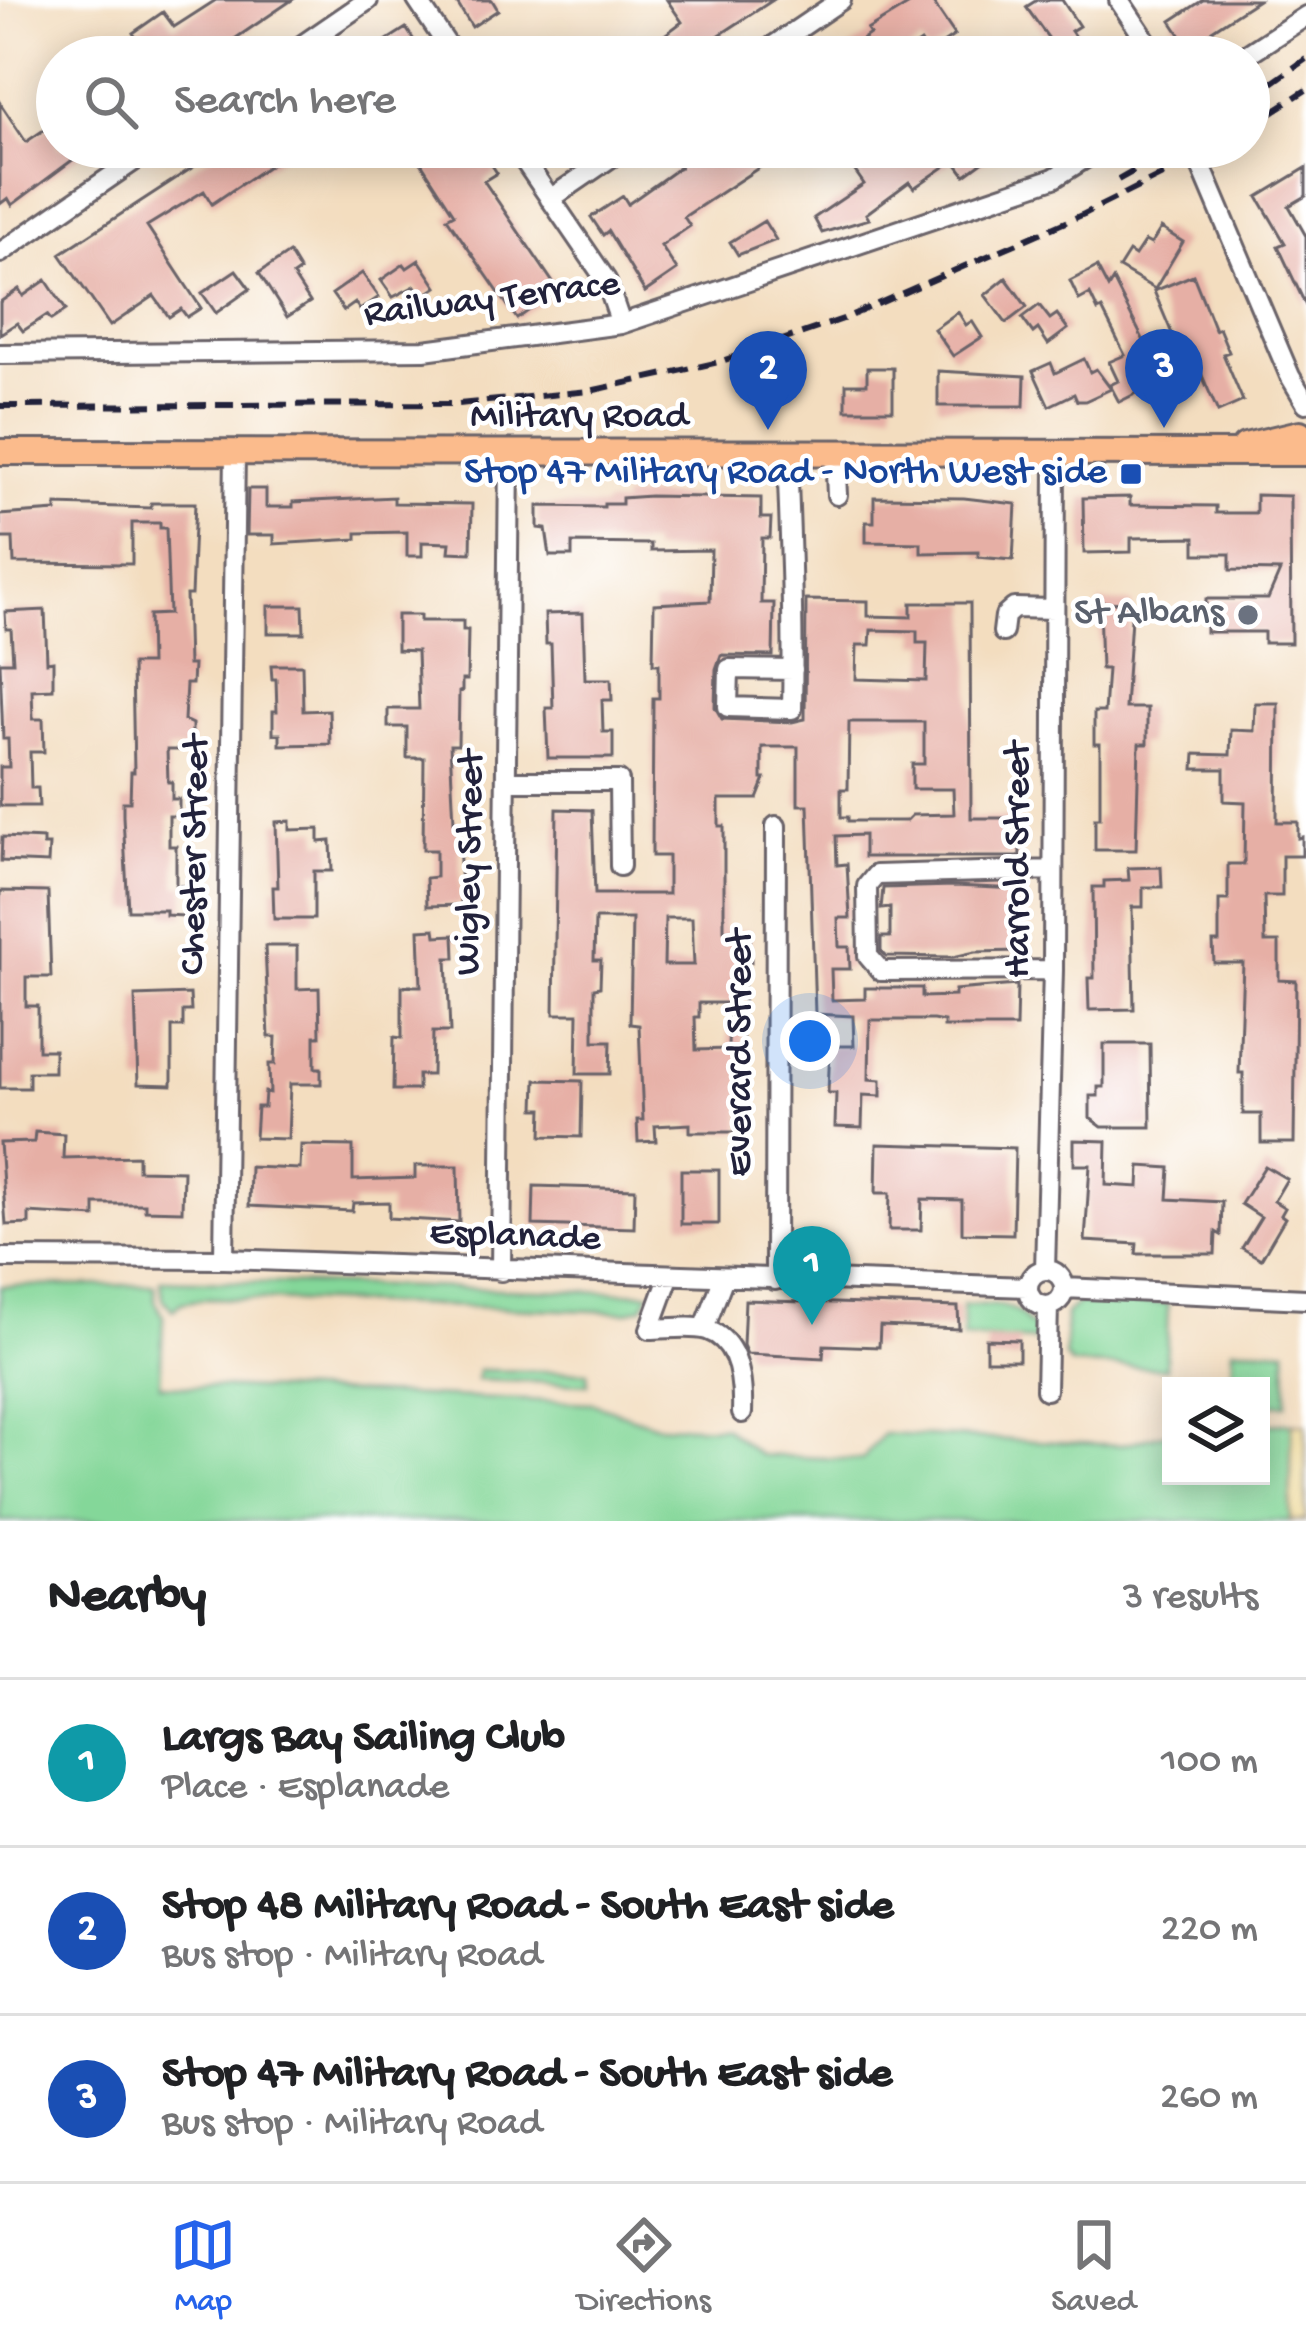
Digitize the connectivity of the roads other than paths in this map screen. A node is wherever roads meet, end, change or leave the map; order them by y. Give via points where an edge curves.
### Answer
1 (368, 0) edge
2 (418, 0) edge
3 (841, 0) edge
4 (1119, 0) edge
5 (1306, 16) edge
6 (316, 36) edge
7 (441, 36) edge
8 (789, 36) edge
9 (1143, 36) edge
10 (1270, 40) edge
11 (123, 168) edge
12 (529, 168) edge
13 (595, 168) edge
14 (1070, 168) edge
15 (1201, 168) edge
16 (550, 199) junction
17 (0, 253) edge
18 (621, 324) junction
19 (0, 354) edge
20 (1291, 376) junction
21 (1306, 403) edge
22 (1304, 438) edge
23 (1055, 451) junction
24 (0, 452) edge
25 (235, 452) junction
26 (835, 452) junction
27 (787, 453) junction
28 (508, 455) junction
29 (837, 495) dead end
30 (791, 566) junction
31 (813, 566) dead end
32 (1054, 609) junction
33 (1004, 632) dead end
34 (793, 670) dead end
35 (506, 782) junction
36 (776, 826) dead end
37 (620, 866) dead end
38 (1054, 870) junction
39 (1053, 970) junction
40 (0, 1258) edge
41 (224, 1259) junction
42 (1045, 1270) junction
43 (501, 1271) junction
44 (669, 1276) junction
45 (724, 1277) junction
46 (775, 1280) junction
47 (1028, 1287) junction
48 (1064, 1288) junction
49 (1306, 1299) edge
50 (1048, 1306) junction
51 (704, 1329) junction
52 (1046, 1390) dead end
53 (742, 1413) dead end

1 - 6 street
2 - 7 street
3 - 8 street
4 - 9 street
5 - 10 street
11 - 17 street
12 - 16 street
13 - 16 street
14 - 18 street, Railway Terrace
15 - 20 street
16 - 18 street via 606,280
18 - 19 street, Railway Terrace via 424,350
20 - 21 street
20 - 22 street
22 - 23 main road, Military Road via 1231,450
23 - 26 main road, Military Road
23 - 32 street, Harrold Street
24 - 25 main road, Military Road
25 - 28 main road, Military Road
25 - 41 street, Chester Street
26 - 27 main road, Military Road
26 - 29 street
27 - 28 main road, Military Road
27 - 30 street
28 - 35 street, Wigley Street
30 - 31 street
30 - 34 street
32 - 33 street via 1014,608
32 - 38 street, Harrold Street
35 - 37 street via 619,782
35 - 43 street, Wigley Street
36 - 46 street, Everard Street
38 - 39 street, Harrold Street
38 - 39 street via 876,874 867,886 868,956 881,971
39 - 42 street, Harrold Street
40 - 41 street, Esplanade
41 - 43 street, Esplanade
42 - 47 street
42 - 48 street
43 - 44 street, Esplanade
44 - 45 street, Esplanade
44 - 51 street via 650,1329
45 - 46 street, Esplanade
45 - 51 street
46 - 47 street, Esplanade
47 - 50 street via 1031,1300
48 - 49 street
48 - 50 street
50 - 52 street
51 - 53 street via 733,1356

